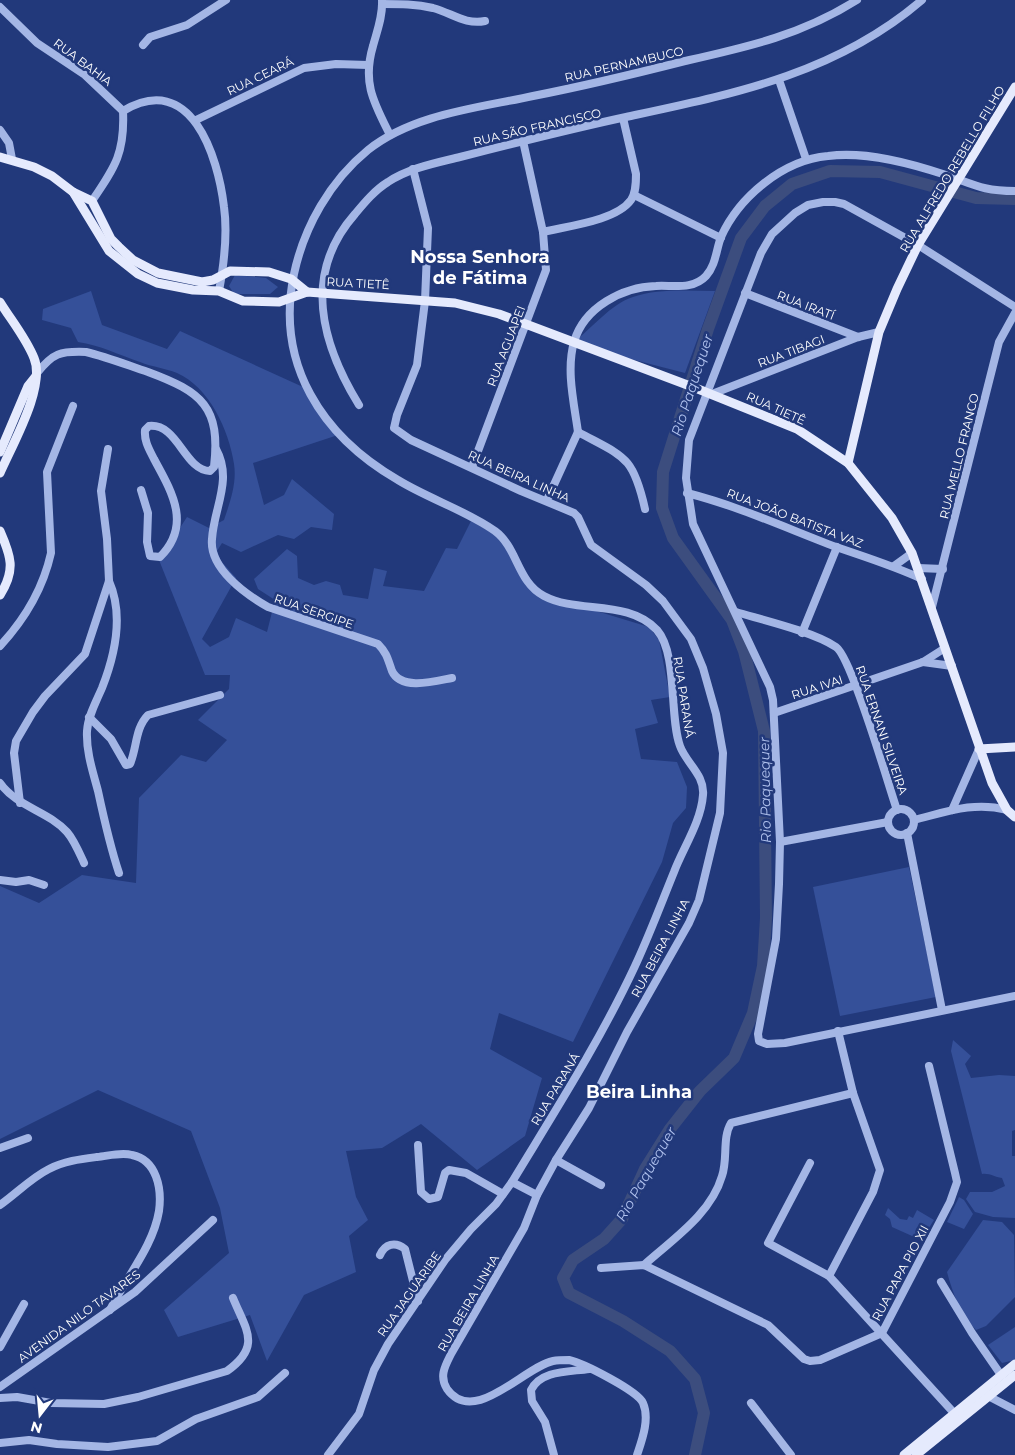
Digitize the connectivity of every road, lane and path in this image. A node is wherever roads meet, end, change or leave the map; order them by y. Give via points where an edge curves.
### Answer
1 (226, 0) edge
2 (857, 0) edge
3 (922, 0) edge
4 (382, 2) edge
5 (0, 7) edge
6 (485, 21) dead end
7 (143, 45) dead end
8 (368, 65) junction
9 (779, 80) junction
10 (1015, 87) edge
11 (123, 111) junction
12 (623, 118) junction
13 (196, 120) junction
14 (0, 130) edge
15 (390, 135) junction
16 (522, 141) junction
17 (0, 157) edge
18 (12, 159) junction
19 (806, 159) junction
20 (413, 170) junction
21 (958, 183) junction
22 (1015, 191) edge
23 (72, 192) junction
24 (634, 195) junction
25 (92, 201) junction
26 (97, 210) junction
27 (88, 215) junction
28 (543, 232) junction
29 (721, 238) junction
30 (108, 242) junction
31 (918, 245) junction
32 (143, 266) junction
33 (138, 274) junction
34 (222, 275) junction
35 (292, 280) junction
36 (194, 286) junction
37 (219, 292) junction
38 (307, 292) junction
39 (745, 293) junction
40 (321, 294) junction
41 (291, 299) junction
42 (425, 300) junction
43 (0, 302) edge
44 (1015, 307) edge
45 (1015, 313) edge
46 (526, 324) junction
47 (879, 332) junction
48 (858, 337) junction
49 (574, 342) junction
50 (37, 373) junction
51 (705, 392) junction
52 (359, 405) dead end
53 (72, 406) dead end
54 (578, 432) junction
55 (12, 434) junction
56 (108, 449) dead end
57 (216, 450) junction
58 (0, 452) edge
59 (848, 463) junction
60 (472, 467) junction
61 (0, 473) edge
62 (141, 490) dead end
63 (687, 493) junction
64 (547, 500) junction
65 (645, 509) dead end
66 (0, 531) edge
67 (836, 547) junction
68 (912, 553) junction
69 (894, 566) junction
70 (918, 568) junction
71 (943, 569) junction
72 (922, 580) junction
73 (109, 581) junction
74 (0, 595) edge
75 (932, 607) junction
76 (736, 612) junction
77 (802, 633) junction
78 (0, 646) edge
79 (944, 648) junction
80 (923, 662) junction
81 (952, 666) junction
82 (452, 678) dead end
83 (856, 687) junction
84 (220, 694) dead end
85 (774, 713) junction
86 (90, 717) junction
87 (1015, 747) edge
88 (980, 749) junction
89 (0, 783) edge
90 (20, 803) junction
91 (897, 810) junction
92 (952, 810) junction
93 (1006, 810) junction
94 (1015, 817) edge
95 (914, 820) junction
96 (888, 822) junction
97 (907, 834) junction
98 (780, 842) junction
99 (84, 862) dead end
100 (119, 873) dead end
101 (0, 880) edge
102 (44, 885) dead end
103 (1015, 996) edge
104 (942, 1010) junction
105 (838, 1031) junction
106 (929, 1066) dead end
107 (853, 1093) junction
108 (28, 1138) dead end
109 (418, 1145) dead end
110 (0, 1148) edge
111 (556, 1160) junction
112 (810, 1163) dead end
113 (512, 1182) junction
114 (600, 1185) dead end
115 (503, 1194) junction
116 (537, 1195) junction
117 (0, 1205) edge
118 (213, 1220) dead end
119 (380, 1255) dead end
120 (644, 1265) junction
121 (601, 1268) dead end
122 (829, 1276) junction
123 (942, 1282) dead end
124 (233, 1298) dead end
125 (418, 1301) junction
126 (24, 1304) dead end
127 (110, 1310) junction
128 (882, 1333) junction
129 (0, 1347) edge
130 (1015, 1364) edge
131 (590, 1369) junction
132 (285, 1373) dead end
133 (1015, 1375) edge
134 (1004, 1378) junction
135 (1015, 1386) edge
136 (0, 1387) edge
137 (988, 1396) junction
138 (0, 1398) edge
139 (751, 1403) dead end
140 (1015, 1410) edge
141 (954, 1413) junction
142 (0, 1443) edge
143 (328, 1455) edge
144 (554, 1455) edge
145 (637, 1455) edge
146 (791, 1455) edge
147 (904, 1455) edge
148 (916, 1455) edge

1 - 7 street via 186,25 150,38
2 - 15 street, RUA PERNAMBUCO via 820,22 778,38 444,116
3 - 9 street, RUA SÃO FRANCISCO via 880,32 843,53
4 - 6 street via 419,5 468,22
4 - 8 street
5 - 11 street, RUA BAHIA via 37,43 85,75
8 - 13 street, RUA CEARÁ via 304,68
8 - 15 street via 373,101
9 - 12 street, RUA SÃO FRANCISCO via 730,95
9 - 19 street
10 - 21 main road, RUA ALFREDO REBELLO FILHO
11 - 13 street via 135,103 157,100 170,103
11 - 25 street via 122,150
12 - 16 street, RUA SÃO FRANCISCO
12 - 24 street via 636,174
13 - 34 street via 217,169 224,208 226,237
14 - 18 street via 6,135
15 - 35 street, RUA PERNAMBUCO via 366,152 338,180 322,202 307,232
16 - 20 street, RUA SÃO FRANCISCO
16 - 28 street, RUA AGUAPEI
17 - 18 main road
18 - 23 main road via 52,176
19 - 21 street via 849,155 875,158 946,175
19 - 29 street via 786,169 754,193
20 - 40 street, RUA SÃO FRANCISCO via 388,182 369,198 339,234
20 - 42 street via 428,228
21 - 22 street via 984,190
21 - 31 main road, RUA ALFREDO REBELLO FILHO
23 - 25 main road
23 - 27 main road
24 - 28 street via 620,210 603,217
24 - 29 street
25 - 26 main road
26 - 27 main road
26 - 30 main road
27 - 30 main road
28 - 46 street, RUA AGUAPEI via 546,270
29 - 49 street via 708,274 700,281 686,286 635,288 620,293 586,319
30 - 32 main road
30 - 33 main road via 125,265
31 - 39 street via 844,204 823,202 808,206 772,234
31 - 44 street
31 - 47 main road, RUA ALFREDO REBELLO FILHO
32 - 33 main road
32 - 36 main road
33 - 36 main road via 157,283
34 - 35 main road via 230,271 269,272
34 - 36 main road
34 - 37 street
35 - 38 main road
35 - 41 street, RUA PARANÁ
36 - 37 main road
37 - 41 main road via 243,301
38 - 40 main road, RUA TIETÊ
38 - 41 main road
39 - 48 street, RUA IRATÍ
39 - 51 street
40 - 42 main road, RUA TIETÊ
40 - 52 street, RUA SÃO FRANCISCO via 323,319 333,356
41 - 113 street, RUA PARANÁ via 289,319 293,350 308,392 322,415 342,437 394,478 472,517 500,535 509,544 530,586 544,597 614,609 637,617 658,631 670,668 681,749 702,786 703,795 694,826 636,964 579,1072
42 - 46 main road, RUA TIETÊ via 477,308
42 - 60 street, RUA BEIRA LINHA via 417,365 394,424 397,431 411,440
43 - 50 main road via 35,360
45 - 71 street, RUA MELLO FRANCO via 999,342
46 - 49 main road, RUA TIETÊ
46 - 60 street, RUA AGUAPEI
47 - 48 street, RUA TIBAGI
47 - 59 main road, RUA ALFREDO REBELLO FILHO
48 - 51 street, RUA TIBAGI
49 - 51 main road, RUA TIETÊ
49 - 54 street via 571,381
50 - 55 main road via 35,390
50 - 57 street, RUA SERGIPE via 49,358 73,351 86,352 182,385 199,398 208,411 213,421
51 - 59 main road, RUA TIETÊ via 797,429
51 - 63 street via 689,440
53 - 78 street via 47,472 51,553 48,566 24,618
54 - 64 street
54 - 65 street via 628,461 638,480
55 - 58 main road
55 - 61 main road
56 - 73 street via 100,491 108,539
57 - 62 street via 214,467 204,471 167,432 154,426 146,430 146,444 166,482 178,518 175,534 160,557 150,556 147,550 148,513
57 - 82 street, RUA SERGIPE via 222,461 224,485 212,539 213,552 229,576 255,600 268,607 378,644 386,652 393,673 407,682
59 - 68 main road, RUA TIETÊ via 892,518
60 - 64 street, RUA BEIRA LINHA
63 - 67 street, RUA JOÃO BATISTA VAZ via 723,502
63 - 76 street via 693,524
64 - 111 street, RUA BEIRA LINHA via 578,517 591,546 646,585 678,619 703,668 723,753 720,813 699,900 589,1108
66 - 74 main road via 11,565
67 - 69 street, RUA JOÃO BATISTA VAZ
67 - 77 street
68 - 69 street
68 - 70 main road, RUA TIETÊ
69 - 72 street, RUA JOÃO BATISTA VAZ
70 - 71 street
70 - 72 main road, RUA TIETÊ
71 - 75 street, RUA MELLO FRANCO
72 - 75 main road, RUA TIETÊ
73 - 86 street via 115,593 117,631 110,668
73 - 90 street via 85,654 32,712 16,741 14,753
75 - 79 main road, RUA TIETÊ
76 - 77 street, RUA ERNANI SILVEIRA
76 - 85 street via 770,686
77 - 83 street, RUA ERNANI SILVEIRA via 842,652
79 - 80 street, RUA IVAI
79 - 81 main road, RUA TIETÊ
80 - 81 street, RUA IVAI
80 - 83 street, RUA IVAI
81 - 88 main road, RUA TIETÊ
83 - 85 street, RUA IVAI
83 - 91 street, RUA ERNANI SILVEIRA
84 - 86 street via 148,715 140,728 130,764 126,765 111,739
85 - 98 street
86 - 100 street via 88,752
87 - 88 main road
88 - 92 street
88 - 93 main road, RUA TIETÊ
89 - 90 street
90 - 99 street via 67,832
91 - 95 street via 906,810
91 - 96 street via 890,814
92 - 93 street via 988,805
92 - 95 street
93 - 94 main road, RUA TIETÊ
95 - 97 street
96 - 97 street via 894,833
96 - 98 street
97 - 104 street
98 - 105 street via 776,939 758,1038 762,1043 774,1044
101 - 102 street via 29,880
103 - 104 street
104 - 105 street
105 - 107 street
106 - 128 street, RUA PAPA PIO XII via 957,1182 950,1202
107 - 120 street via 731,1123 723,1174 707,1205
107 - 122 street via 880,1170 873,1192
108 - 110 street
109 - 115 street via 421,1192 429,1199 438,1197 445,1173 450,1170 466,1173
111 - 114 street
111 - 116 street, RUA BEIRA LINHA
112 - 122 street via 768,1243
113 - 115 street, RUA JAGUARIBE
113 - 116 street
115 - 125 street, RUA JAGUARIBE via 445,1260
116 - 131 street, RUA BEIRA LINHA via 524,1228 446,1363 442,1375 444,1384 452,1395 464,1402 474,1402 503,1389 541,1364 568,1360
117 - 127 street via 32,1179 62,1163 120,1154 147,1162 159,1183 159,1209 145,1250
118 - 127 street, AVENIDA NILO TAVARES via 136,1292
119 - 125 street via 391,1245 405,1249
120 - 121 street, RUA PAPA PIO XII
120 - 128 street, RUA PAPA PIO XII via 768,1325 810,1361 820,1360
122 - 128 street
123 - 134 street via 972,1334
124 - 138 street via 250,1336 246,1352 227,1371 104,1404
125 - 143 street, RUA JAGUARIBE via 380,1357 359,1414
126 - 129 street
127 - 136 street, AVENIDA NILO TAVARES
128 - 141 street
130 - 134 main road
131 - 144 street via 546,1376 538,1380 531,1390 532,1401 545,1422
131 - 145 street via 640,1397 644,1404 646,1421
132 - 142 street via 258,1397 196,1419 157,1441 108,1447 28,1440
133 - 134 main road
134 - 135 street
134 - 137 main road
134 - 141 main road
137 - 140 street
137 - 148 main road
139 - 146 street
141 - 147 main road

